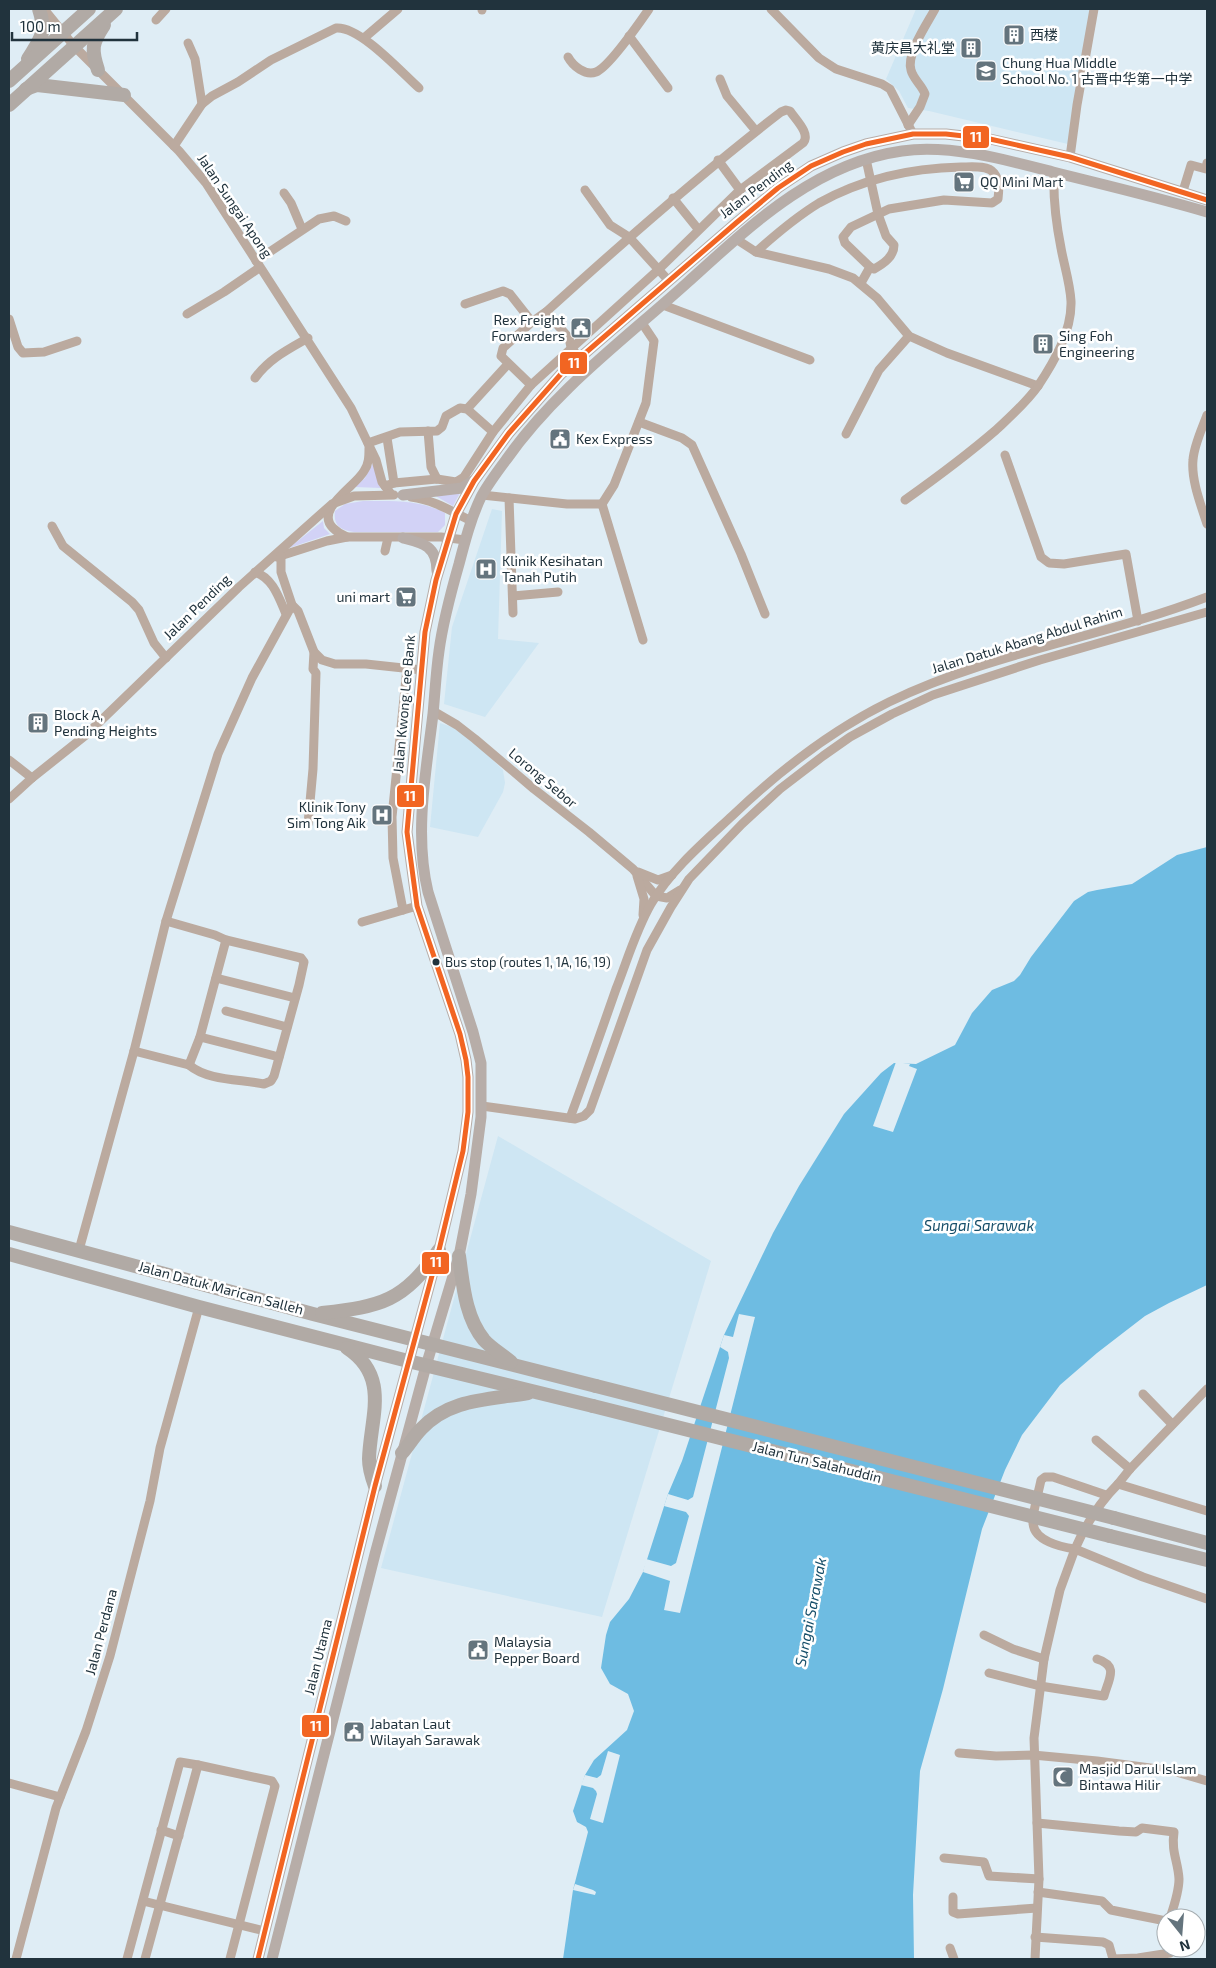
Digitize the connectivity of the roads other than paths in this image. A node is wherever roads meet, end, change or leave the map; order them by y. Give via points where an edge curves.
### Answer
1 (39, 9) edge
2 (44, 9) edge
3 (89, 9) edge
4 (166, 9) edge
5 (398, 9) edge
6 (649, 9) edge
7 (771, 9) edge
8 (936, 9) edge
9 (1094, 9) edge
10 (114, 11) edge
11 (156, 20) dead end
12 (63, 33) junction
13 (629, 36) junction
14 (364, 38) junction
15 (188, 43) dead end
16 (74, 46) junction
17 (568, 57) dead end
18 (21, 70) junction
19 (98, 70) junction
20 (720, 79) dead end
21 (9, 82) edge
22 (419, 88) dead end
23 (668, 88) dead end
24 (26, 89) junction
25 (124, 95) junction
26 (202, 104) junction
27 (9, 105) edge
28 (910, 130) junction
29 (756, 131) junction
30 (174, 146) junction
31 (986, 156) junction
32 (1070, 157) junction
33 (866, 159) junction
34 (718, 160) junction
35 (1207, 163) edge
36 (982, 168) junction
37 (1054, 172) junction
38 (871, 182) junction
39 (585, 190) dead end
40 (740, 190) junction
41 (1183, 191) junction
42 (284, 192) dead end
43 (673, 198) junction
44 (1207, 200) edge
45 (1207, 212) edge
46 (878, 214) junction
47 (346, 221) dead end
48 (698, 229) junction
49 (302, 230) junction
50 (629, 237) junction
51 (736, 239) junction
52 (756, 252) junction
53 (258, 264) junction
54 (870, 267) junction
55 (659, 269) junction
56 (668, 280) junction
57 (861, 283) junction
58 (465, 304) dead end
59 (663, 305) junction
60 (546, 312) junction
61 (187, 314) dead end
62 (9, 319) edge
63 (532, 322) junction
64 (642, 323) junction
65 (909, 336) junction
66 (308, 338) junction
67 (77, 341) dead end
68 (571, 347) junction
69 (579, 358) junction
70 (810, 360) dead end
71 (508, 364) junction
72 (255, 378) dead end
73 (1038, 386) junction
74 (529, 388) junction
75 (536, 400) junction
76 (467, 409) junction
77 (1207, 415) edge
78 (639, 422) junction
79 (428, 432) junction
80 (846, 434) dead end
81 (491, 436) junction
82 (388, 438) junction
83 (368, 444) junction
84 (500, 445) junction
85 (1005, 455) dead end
86 (437, 479) junction
87 (474, 481) junction
88 (389, 484) junction
89 (397, 495) junction
90 (482, 495) junction
91 (509, 498) junction
92 (905, 500) dead end
93 (332, 504) junction
94 (602, 504) junction
95 (456, 514) junction
96 (471, 521) junction
97 (1207, 524) edge
98 (52, 526) dead end
99 (347, 537) junction
100 (388, 538) junction
101 (403, 538) junction
102 (450, 538) junction
103 (465, 540) junction
104 (385, 551) dead end
105 (281, 556) junction
106 (267, 561) junction
107 (255, 572) junction
108 (436, 580) junction
109 (558, 592) dead end
110 (512, 596) junction
111 (1207, 597) edge
112 (292, 605) junction
113 (1207, 612) edge
114 (513, 613) dead end
115 (286, 614) junction
116 (765, 614) dead end
117 (1138, 621) junction
118 (643, 640) dead end
119 (314, 652) junction
120 (166, 658) junction
121 (335, 664) junction
122 (407, 668) junction
123 (422, 670) junction
124 (316, 673) junction
125 (433, 711) junction
126 (9, 760) edge
127 (32, 778) junction
128 (9, 799) edge
129 (308, 824) dead end
130 (634, 869) junction
131 (673, 875) junction
132 (685, 886) junction
133 (656, 896) junction
134 (417, 906) junction
135 (403, 910) junction
136 (166, 921) junction
137 (362, 922) dead end
138 (642, 923) junction
139 (226, 940) junction
140 (216, 978) junction
141 (295, 998) junction
142 (226, 1012) dead end
143 (287, 1027) junction
144 (200, 1037) junction
145 (134, 1051) junction
146 (279, 1057) junction
147 (189, 1065) junction
148 (482, 1106) junction
149 (570, 1118) junction
150 (9, 1232) edge
151 (79, 1250) junction
152 (439, 1250) junction
153 (9, 1254) edge
154 (459, 1256) junction
155 (199, 1308) junction
156 (313, 1314) junction
157 (414, 1340) junction
158 (335, 1342) junction
159 (432, 1345) junction
160 (408, 1361) junction
161 (514, 1364) junction
162 (426, 1366) junction
163 (1207, 1389) edge
164 (534, 1392) junction
165 (1143, 1394) dead end
166 (1172, 1424) junction
167 (1096, 1440) dead end
168 (402, 1453) junction
169 (1130, 1469) junction
170 (1118, 1484) junction
171 (375, 1486) junction
172 (1106, 1496) junction
173 (1207, 1511) edge
174 (1207, 1543) edge
175 (1075, 1550) junction
176 (1207, 1560) edge
177 (1207, 1599) edge
178 (984, 1635) dead end
179 (1044, 1659) junction
180 (1097, 1659) dead end
181 (989, 1673) dead end
182 (1040, 1686) junction
183 (959, 1753) dead end
184 (1033, 1755) junction
185 (198, 1765) junction
186 (1207, 1781) edge
187 (9, 1783) edge
188 (60, 1797) junction
189 (1037, 1823) junction
190 (161, 1830) junction
191 (179, 1836) junction
192 (944, 1858) dead end
193 (1039, 1879) junction
194 (1038, 1892) junction
195 (953, 1897) dead end
196 (143, 1901) junction
197 (160, 1904) junction
198 (1037, 1908) junction
199 (1172, 1908) edge
200 (1156, 1919) edge
201 (238, 1924) junction
202 (265, 1931) junction
203 (1035, 1937) junction
204 (950, 1948) dead end
205 (1156, 1955) edge
206 (16, 1959) edge
207 (127, 1959) edge
208 (145, 1959) edge
209 (230, 1959) edge
210 (258, 1959) edge
211 (272, 1959) edge
212 (954, 1959) edge
213 (1035, 1959) edge

1 - 18 highway via 44,26 42,34
2 - 12 street, Jalan Sungai Apong
3 - 12 highway
4 - 11 street
5 - 14 street
6 - 13 street
7 - 28 street via 819,58 836,69 882,84 890,90
8 - 28 street via 909,62 911,73 925,94
9 - 32 street
10 - 16 highway
10 - 19 highway via 93,46
12 - 16 street, Jalan Sungai Apong
12 - 18 highway
13 - 17 street via 598,71 588,73 572,64
13 - 23 street
14 - 22 street
14 - 26 street via 344,27 336,28 271,60
15 - 26 street via 195,59
16 - 19 street, Jalan Sungai Apong
16 - 24 highway
18 - 21 highway
19 - 25 street, Jalan Sungai Apong
20 - 29 street via 727,96
24 - 25 highway via 46,86
24 - 27 highway
25 - 30 street, Jalan Sungai Apong
26 - 30 street
28 - 32 main road, Jalan Pending via 990,139
28 - 56 main road, Jalan Pending via 811,166 778,188
29 - 34 street
29 - 40 street via 786,110 806,134 806,140
30 - 53 street, Jalan Sungai Apong via 206,183
31 - 33 main road, Jalan Pending via 932,149 904,150
31 - 36 street
31 - 37 main road, Jalan Pending
32 - 41 main road, Jalan Pending
33 - 38 street
33 - 51 main road, Jalan Pending via 817,180 785,200
34 - 40 street
34 - 43 street
35 - 41 street via 1206,169 1190,165
36 - 38 street via 933,168
36 - 46 street via 994,173 999,184 998,199 992,203 944,200 889,209
37 - 45 main road, Jalan Pending
37 - 73 street via 1055,208 1071,302 1061,344
38 - 46 street
38 - 52 street via 819,204 787,225
39 - 50 street via 610,225
40 - 48 street
41 - 44 main road, Jalan Pending
42 - 49 street
43 - 48 street
43 - 50 street
46 - 54 street via 894,250 881,266 874,270
46 - 54 street via 851,227 844,237 845,243
47 - 49 street via 334,216 319,219
48 - 55 street
49 - 53 street
50 - 55 street
50 - 60 street
51 - 52 street
51 - 59 main road, Jalan Pending
52 - 57 street via 829,269
53 - 61 street via 224,292
53 - 66 street, Jalan Sungai Apong
54 - 57 street
55 - 56 street
55 - 68 street
56 - 69 main road, Jalan Pending
57 - 65 street
58 - 63 street via 503,291 510,294
59 - 64 main road, Jalan Pending
59 - 70 street
60 - 63 street
60 - 68 street via 570,338
62 - 67 street via 23,353 44,352
63 - 71 street via 503,348 501,356
64 - 78 street via 654,341 646,403
64 - 90 main road, Jalan Pending via 558,397 522,437
65 - 73 street
65 - 80 street via 879,370
66 - 72 street via 278,355
66 - 83 street, Jalan Sungai Apong via 351,408
68 - 69 street
68 - 74 street
69 - 75 main road, Jalan Pending
71 - 74 street
71 - 76 street
73 - 92 street via 1009,418 966,456
74 - 75 street
74 - 81 street
75 - 84 main road, Jalan Pending
76 - 79 street via 460,408 446,416 442,427
76 - 81 street
77 - 97 street via 1193,464
78 - 94 street via 614,485
78 - 116 street via 692,445 742,554
79 - 82 street via 400,432
79 - 86 street via 431,467
81 - 84 street
81 - 86 street via 464,477 456,482
82 - 83 street
82 - 88 street
83 - 88 street, Jalan Sungai Apong
83 - 93 street via 369,459 364,471
84 - 87 main road, Jalan Pending
85 - 117 street via 1041,557 1049,563 1064,564 1126,554
86 - 88 street
87 - 89 main road via 462,488
87 - 95 main road, Jalan Pending
88 - 89 street
89 - 93 street via 354,496
89 - 95 street via 424,498
90 - 91 street
90 - 96 main road, Jalan Pending
91 - 94 street
91 - 110 street
93 - 99 street via 329,522
93 - 106 street
94 - 118 street
95 - 96 street
95 - 102 main road, Jalan Pending
96 - 103 main road, Jalan Pending
98 - 120 street via 63,546 139,610 154,644
99 - 100 street, Jalan Pending
99 - 105 street, Jalan Pending via 326,540
100 - 101 street, Jalan Pending
100 - 104 street
101 - 102 street, Jalan Pending
101 - 108 main road via 423,543 432,551 436,557
102 - 103 street, Jalan Pending
102 - 108 main road, Jalan Kwong Lee Bank
103 - 125 main road, Jalan Kwong Lee Bank via 446,609
105 - 106 street, Jalan Pending
105 - 112 street via 281,572
106 - 107 street, Jalan Pending
107 - 115 street via 270,582
107 - 120 street, Jalan Pending
108 - 123 main road, Jalan Kwong Lee Bank via 425,632
109 - 110 street
110 - 114 street
111 - 117 street, Jalan Datuk Abang Abdul Rahim
112 - 115 street
112 - 119 street via 298,611
113 - 132 street, Jalan Datuk Abang Abdul Rahim via 990,675 892,714 850,737 780,789 742,824
115 - 136 street via 220,748
117 - 131 street, Jalan Datuk Abang Abdul Rahim via 969,669 866,714 813,747 776,777
119 - 121 street via 322,660
119 - 124 street via 313,669
120 - 127 street, Jalan Pending via 86,735
121 - 122 street
121 - 124 street
122 - 123 street
122 - 135 street via 392,817 393,858
123 - 134 main road, Jalan Kwong Lee Bank via 407,832
124 - 129 street
125 - 130 street, Lorong Sebor via 475,739
125 - 148 main road, Jalan Kwong Lee Bank via 421,834 423,871 481,1063
126 - 127 street
127 - 128 street, Jalan Pending
130 - 131 street via 658,880
130 - 133 street
130 - 138 street via 644,899
131 - 133 street, Jalan Datuk Abang Abdul Rahim
132 - 133 street via 667,898
132 - 149 street, Jalan Datuk Abang Abdul Rahim via 647,950 590,1110 584,1116
133 - 138 street, Jalan Datuk Abang Abdul Rahim
134 - 135 street
134 - 152 main road, Jalan Kwong Lee Bank via 460,1034 468,1077 463,1151
135 - 137 street
136 - 139 street
136 - 145 street
138 - 149 street, Jalan Datuk Abang Abdul Rahim
139 - 140 street
139 - 141 street via 303,960
140 - 141 street
140 - 144 street
141 - 143 street
142 - 143 street
143 - 146 street
144 - 146 street
144 - 147 street
145 - 147 street
145 - 151 street
146 - 147 street via 274,1076 264,1084 197,1072
148 - 149 street
148 - 154 main road, Jalan Kwong Lee Bank
150 - 151 highway, Jalan Datuk Marican Salleh
151 - 156 highway, Jalan Datuk Marican Salleh
152 - 156 highway via 412,1283 387,1301 368,1307
152 - 157 main road, Jalan Kwong Lee Bank
153 - 155 highway, Jalan Datuk Marican Salleh
154 - 159 main road, Jalan Kwong Lee Bank
154 - 161 highway via 468,1307 475,1326 485,1341
155 - 158 highway, Jalan Datuk Marican Salleh
155 - 188 street, Jalan Perdana via 160,1448 150,1501 110,1656
156 - 157 highway, Jalan Datuk Marican Salleh
157 - 159 highway, Jalan Datuk Marican Salleh
157 - 160 main road, Jalan Kwong Lee Bank
158 - 160 highway, Jalan Datuk Marican Salleh
158 - 171 highway via 360,1357 373,1382 376,1401 369,1461
159 - 161 highway, Jalan Tun Salahuddin
159 - 162 main road, Jalan Kwong Lee Bank
160 - 162 highway, Jalan Datuk Marican Salleh
160 - 171 main road, Jalan Utama
161 - 174 highway, Jalan Tun Salahuddin, bridge
162 - 164 highway, Jalan Tun Salahuddin
162 - 168 main road
163 - 166 street
164 - 168 highway via 471,1401 446,1409 421,1429
164 - 176 highway, Jalan Tun Salahuddin, bridge
165 - 166 street
166 - 169 street
167 - 169 street
168 - 211 main road
169 - 170 street
170 - 172 street
170 - 173 street
171 - 202 main road, Jalan Utama
172 - 175 street
172 - 175 street via 1053,1477 1042,1480 1033,1524 1044,1539
175 - 177 street
175 - 179 street via 1060,1590
178 - 179 street
179 - 182 street
180 - 182 street via 1107,1662 1111,1670 1104,1696
181 - 182 street
182 - 184 street
183 - 184 street
184 - 186 street via 1173,1771
184 - 189 street
185 - 190 street via 180,1762
185 - 191 street
185 - 201 street via 272,1781 275,1786
187 - 188 street
188 - 206 street, Jalan Perdana
189 - 193 street
189 - 199 street via 1119,1831 1136,1832 1142,1828 1174,1832 1173,1850 1179,1881
190 - 191 street
190 - 196 street
191 - 197 street
192 - 193 street via 984,1862 989,1876
193 - 194 street
194 - 198 street
194 - 200 street via 1102,1900 1110,1910
195 - 198 street via 953,1912 958,1914
196 - 197 street
196 - 207 street
197 - 201 street
197 - 208 street
198 - 203 street
201 - 202 street
201 - 209 street
202 - 210 main road, Jalan Utama
203 - 205 street via 1103,1942 1109,1945 1113,1959
203 - 213 street
204 - 212 street

